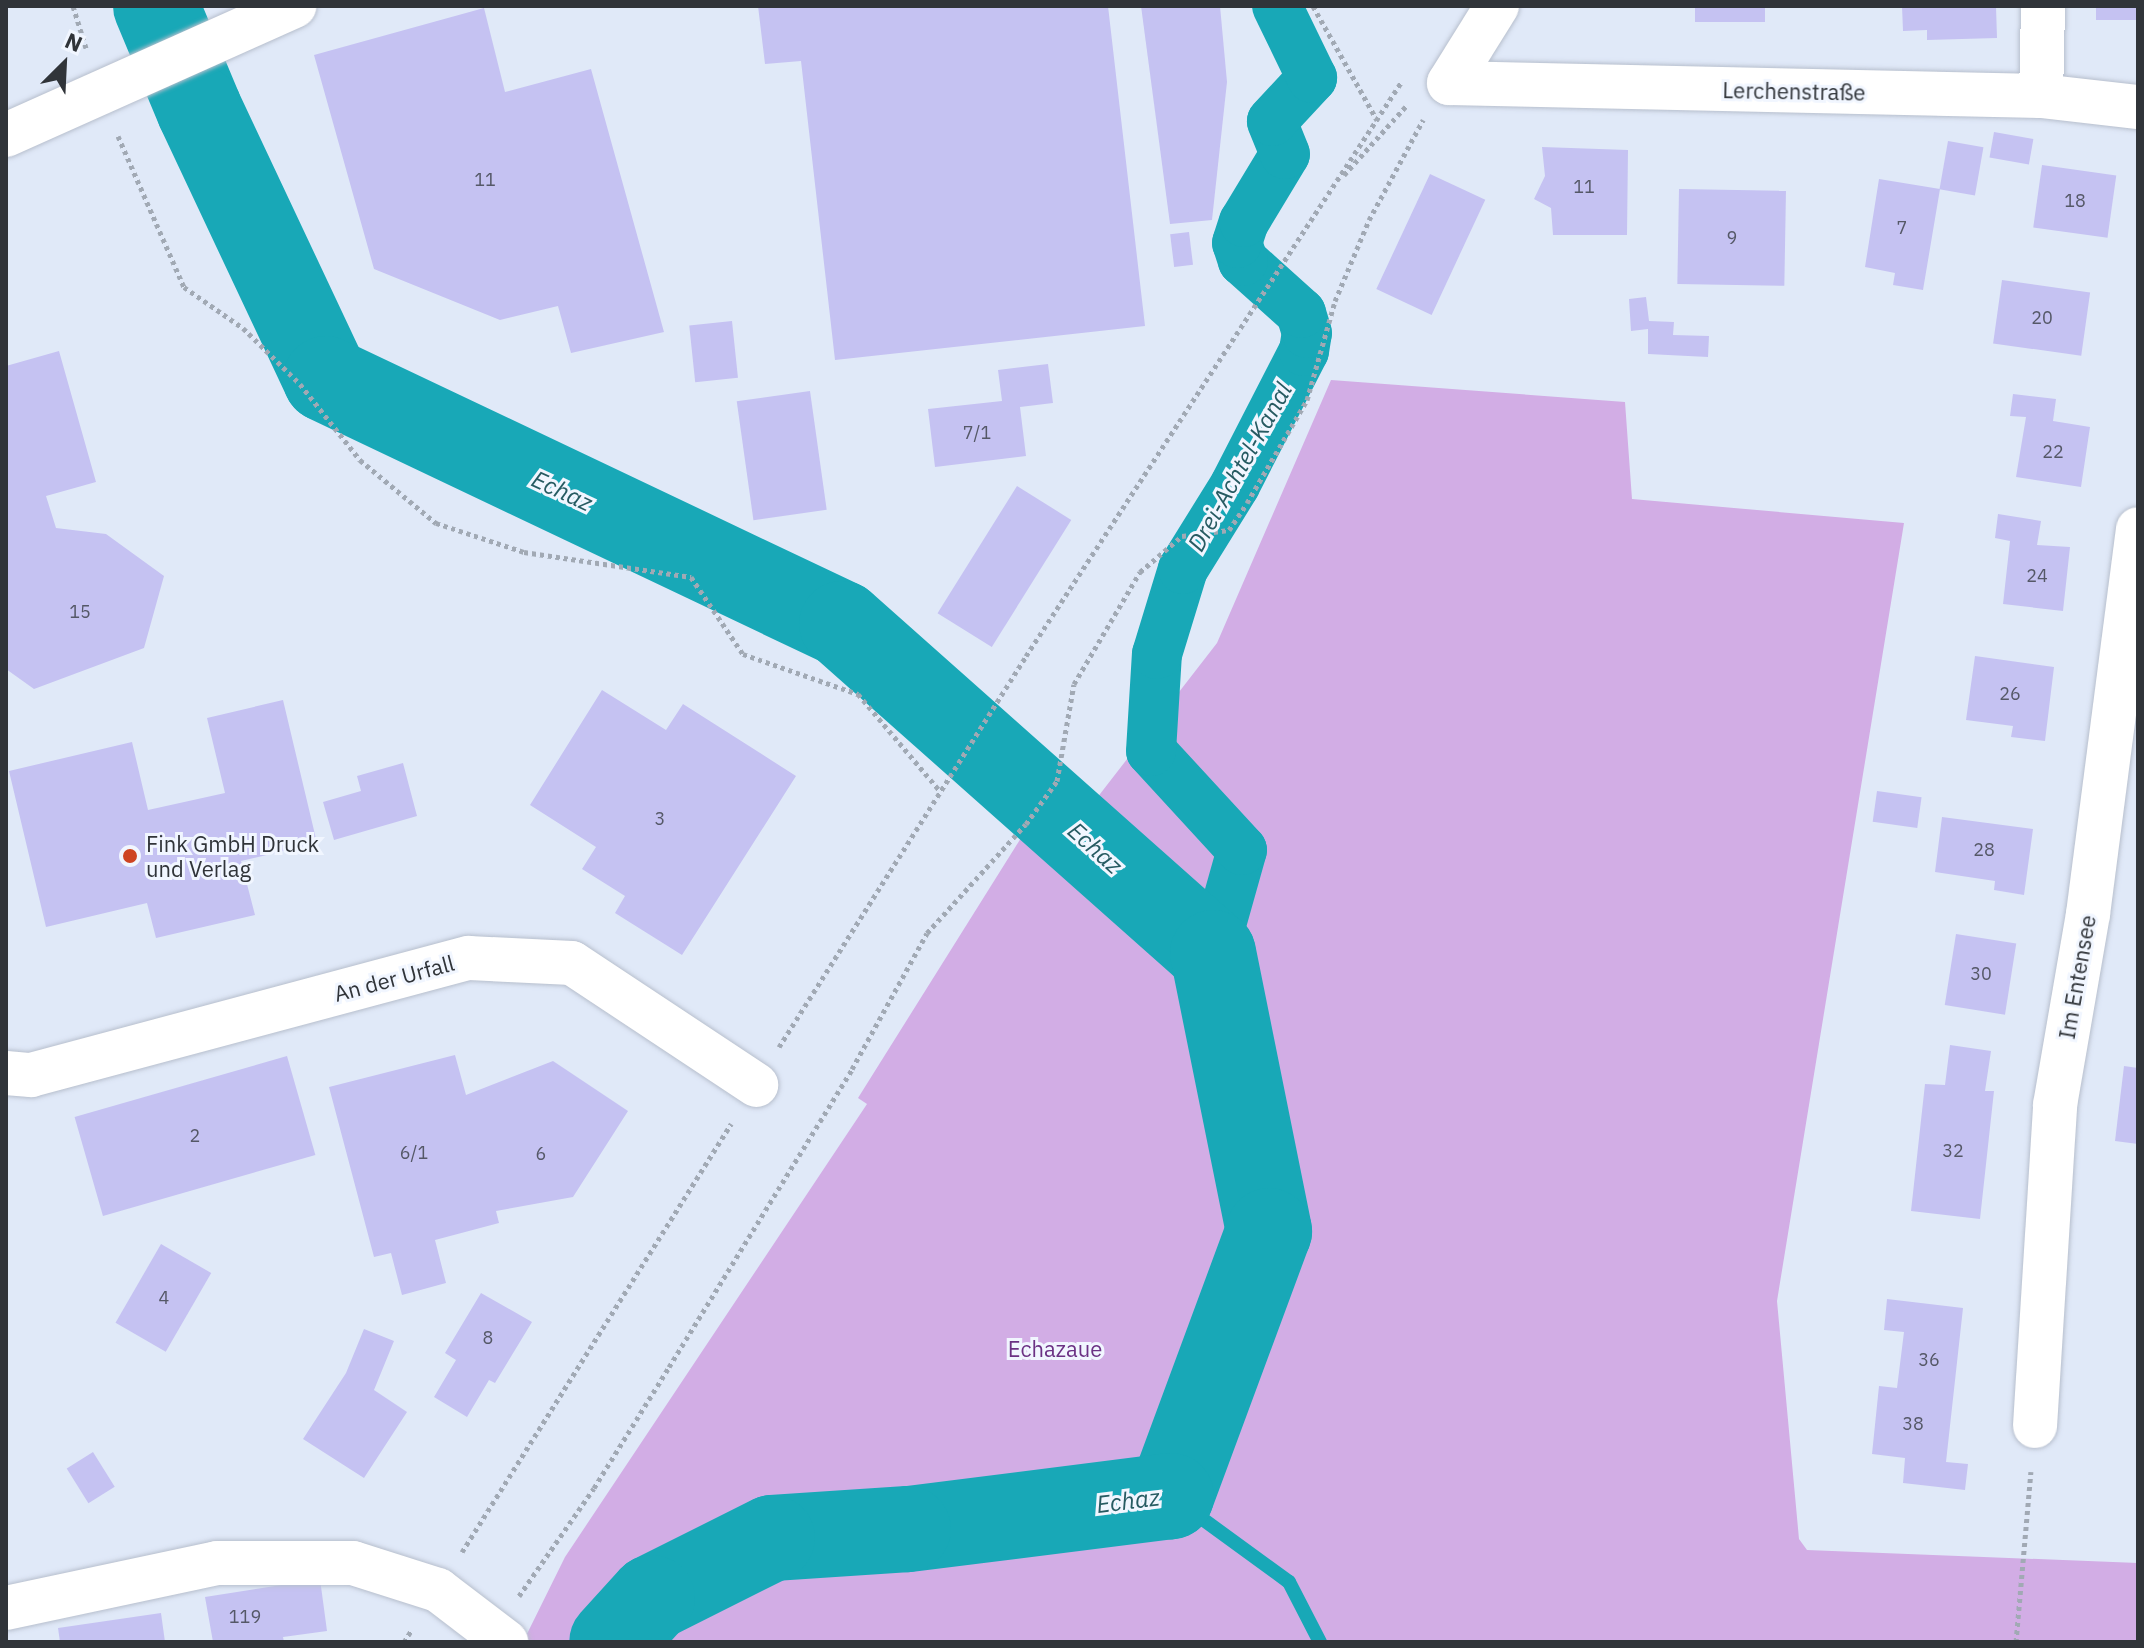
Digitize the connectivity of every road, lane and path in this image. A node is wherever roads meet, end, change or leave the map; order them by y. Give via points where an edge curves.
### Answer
1 (73, 6) edge
2 (1313, 6) edge
3 (1497, 6) edge
4 (2043, 6) edge
5 (276, 13) edge
6 (1429, 76) junction
7 (109, 89) junction
8 (2041, 96) junction
9 (2138, 107) edge
10 (1377, 121) junction
11 (6, 135) edge
12 (1333, 189) junction
13 (2138, 529) edge
14 (940, 791) junction
15 (6, 1073) edge
16 (756, 1085) junction
17 (2035, 1426) joint
18 (438, 1590) junction
19 (6, 1608) edge
20 (499, 1637) edge
21 (2016, 1642) edge

1 - 7 path
2 - 10 path
3 - 6 street
4 - 8 street
5 - 7 street
6 - 8 street, Lerchenstraße
6 - 10 path
6 - 12 path
6 - 20 path via 1413,133 1335,301 1307,400 1229,530 1182,536 1140,572 1074,684 1057,781 1026,824 927,933 852,1069
7 - 11 street
7 - 14 path via 184,287 255,339 300,384 360,460 436,523 524,552 691,577 743,654 858,694
8 - 9 street, Lerchenstraße
10 - 12 path
12 - 14 path
13 - 17 street, Im Entensee via 2088,914 2055,1105
14 - 16 path
15 - 16 street, An der Urfall via 31,1075 469,958 572,963
16 - 18 path
17 - 21 path
18 - 19 street via 353,1563 217,1563
18 - 20 street

